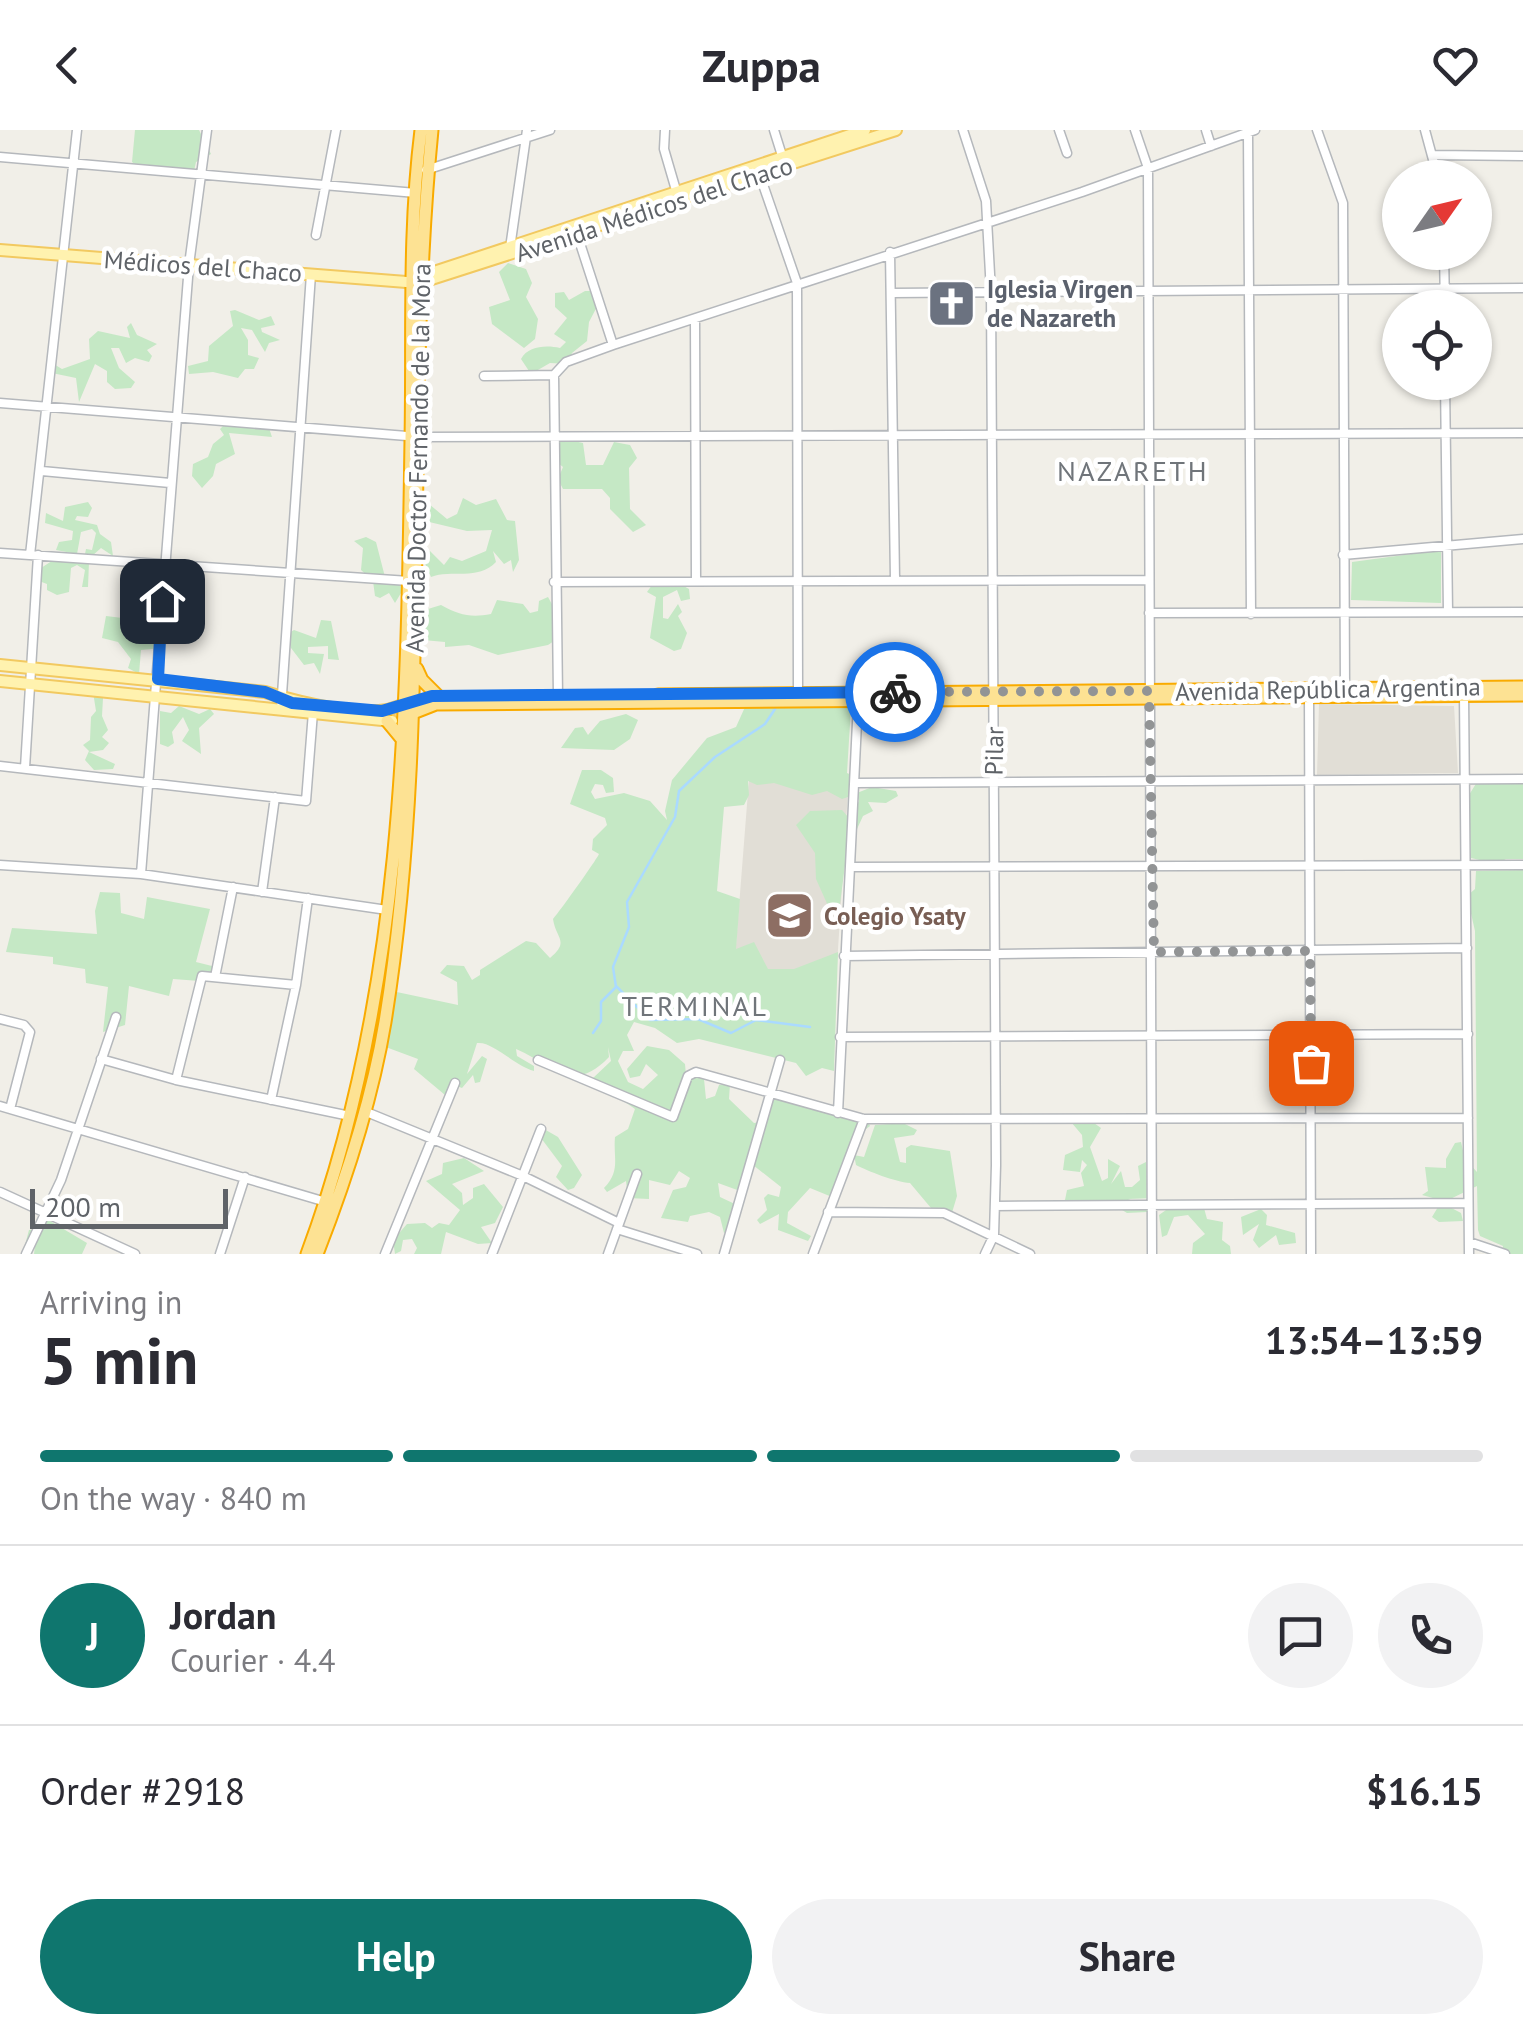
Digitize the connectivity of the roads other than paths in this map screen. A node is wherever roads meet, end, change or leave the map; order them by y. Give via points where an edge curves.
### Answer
1 (76, 130) edge
2 (207, 130) edge
3 (336, 130) edge
4 (422, 130) edge
5 (432, 130) edge
6 (550, 130) edge
7 (665, 130) edge
8 (774, 130) edge
9 (865, 130) edge
10 (896, 130) edge
11 (962, 130) edge
12 (1059, 130) edge
13 (1134, 130) edge
14 (1206, 130) edge
15 (1317, 130) edge
16 (1425, 130) edge
17 (1251, 131) edge
18 (526, 135) edge
19 (1211, 146) junction
20 (1067, 152) dead end
21 (1434, 154) junction
22 (1523, 156) edge
23 (0, 157) edge
24 (1435, 160) edge
25 (783, 162) junction
26 (72, 164) junction
27 (1148, 168) junction
28 (422, 170) junction
29 (758, 170) junction
30 (200, 175) junction
31 (325, 185) junction
32 (416, 193) junction
33 (678, 196) junction
34 (988, 222) junction
35 (575, 230) junction
36 (316, 236) dead end
37 (0, 250) edge
38 (510, 251) junction
39 (890, 252) junction
40 (63, 254) junction
41 (189, 265) junction
42 (1444, 270) edge
43 (310, 274) junction
44 (413, 280) junction
45 (797, 283) junction
46 (1445, 288) junction
47 (1523, 288) edge
48 (1247, 290) junction
49 (1344, 290) junction
50 (1149, 291) junction
51 (892, 292) junction
52 (992, 292) junction
53 (695, 319) junction
54 (613, 345) junction
55 (554, 375) junction
56 (484, 376) dead end
57 (1445, 400) edge
58 (0, 403) edge
59 (50, 408) junction
60 (176, 417) junction
61 (299, 428) junction
62 (1445, 431) junction
63 (1342, 433) junction
64 (1523, 433) edge
65 (991, 434) junction
66 (1248, 434) junction
67 (1148, 435) junction
68 (415, 436) junction
69 (552, 436) junction
70 (696, 436) junction
71 (894, 436) junction
72 (796, 437) junction
73 (42, 471) junction
74 (170, 484) junction
75 (1523, 539) edge
76 (1446, 544) junction
77 (0, 553) edge
78 (34, 555) junction
79 (1343, 555) junction
80 (164, 567) junction
81 (288, 574) junction
82 (797, 578) junction
83 (990, 578) junction
84 (896, 579) junction
85 (696, 580) junction
86 (1148, 580) junction
87 (414, 582) junction
88 (554, 582) junction
89 (1448, 612) junction
90 (1523, 612) edge
91 (1149, 613) junction
92 (1251, 614) junction
93 (1344, 614) junction
94 (416, 662) junction
95 (0, 664) edge
96 (31, 668) junction
97 (158, 679) junction
98 (0, 681) edge
99 (406, 681) junction
100 (30, 685) junction
101 (1523, 687) edge
102 (1464, 692) junction
103 (1309, 693) junction
104 (1345, 693) junction
105 (1149, 695) junction
106 (1523, 695) edge
107 (156, 696) junction
108 (558, 696) junction
109 (798, 696) junction
110 (995, 697) junction
111 (435, 700) junction
112 (858, 702) junction
113 (282, 705) junction
114 (313, 712) junction
115 (410, 712) junction
116 (386, 716) junction
117 (402, 738) junction
118 (0, 766) edge
119 (25, 768) junction
120 (398, 778) junction
121 (1523, 779) edge
122 (1467, 780) junction
123 (149, 782) junction
124 (1309, 782) junction
125 (855, 783) junction
126 (993, 783) junction
127 (1150, 783) junction
128 (274, 797) junction
129 (404, 828) junction
130 (0, 864) edge
131 (1523, 865) edge
132 (1308, 866) junction
133 (1466, 866) junction
134 (996, 867) junction
135 (850, 868) junction
136 (1154, 868) junction
137 (141, 874) junction
138 (390, 875) junction
139 (232, 887) junction
140 (262, 892) junction
141 (308, 898) junction
142 (387, 910) junction
143 (1467, 948) junction
144 (392, 950) junction
145 (1310, 951) junction
146 (1154, 952) junction
147 (996, 953) junction
148 (844, 956) junction
149 (215, 977) junction
150 (296, 985) junction
151 (116, 1017) dead end
152 (0, 1019) edge
153 (1468, 1034) junction
154 (1310, 1035) junction
155 (1154, 1036) junction
156 (840, 1037) junction
157 (996, 1038) junction
158 (102, 1059) junction
159 (538, 1060) dead end
160 (780, 1060) dead end
161 (176, 1080) junction
162 (456, 1083) dead end
163 (772, 1094) junction
164 (271, 1100) junction
165 (0, 1106) edge
166 (10, 1109) junction
167 (364, 1110) junction
168 (838, 1113) junction
169 (350, 1116) junction
170 (1468, 1118) junction
171 (864, 1119) junction
172 (1154, 1119) junction
173 (1311, 1119) junction
174 (995, 1122) junction
175 (541, 1129) dead end
176 (78, 1131) junction
177 (434, 1138) junction
178 (637, 1174) dead end
179 (523, 1176) junction
180 (245, 1177) junction
181 (0, 1192) edge
182 (326, 1202) junction
183 (1154, 1202) junction
184 (1468, 1203) junction
185 (995, 1206) junction
186 (1311, 1206) junction
187 (828, 1212) junction
188 (45, 1214) junction
189 (618, 1226) junction
190 (994, 1236) junction
191 (1469, 1242) junction
192 (26, 1254) edge
193 (135, 1254) edge
194 (220, 1254) edge
195 (307, 1254) edge
196 (317, 1254) edge
197 (385, 1254) edge
198 (492, 1254) edge
199 (608, 1254) edge
200 (697, 1254) edge
201 (724, 1254) edge
202 (813, 1254) edge
203 (985, 1254) edge
204 (1030, 1254) edge
205 (1152, 1254) edge
206 (1311, 1254) edge
207 (1469, 1254) edge
208 (1506, 1254) edge

1 - 26 street
2 - 30 street
3 - 31 street
4 - 28 highway, Avenida Doctor Fernando de la Mora
5 - 28 highway, Avenida Doctor Fernando de la Mora
6 - 18 street
7 - 33 street
8 - 25 street
9 - 25 main road, Avenida Médicos del Chaco
10 - 25 main road, Avenida Médicos del Chaco
11 - 34 street, Pilar
12 - 20 street
13 - 27 street
14 - 19 street
15 - 49 street via 1343,203
16 - 21 street
17 - 19 street
17 - 48 street
18 - 28 street
18 - 38 street
19 - 27 street
21 - 22 street
21 - 24 street
23 - 26 street
25 - 29 main road, Avenida Médicos del Chaco
26 - 30 street
26 - 40 street
27 - 34 street
27 - 50 street
28 - 32 highway, Avenida Doctor Fernando de la Mora
28 - 44 highway, Avenida Doctor Fernando de la Mora
29 - 33 main road, Avenida Médicos del Chaco
29 - 45 street
30 - 31 street
30 - 41 street
31 - 32 street
31 - 36 street
32 - 44 highway, Avenida Doctor Fernando de la Mora
33 - 35 main road, Avenida Médicos del Chaco
34 - 39 street
34 - 52 street, Pilar
35 - 38 main road, Avenida Médicos del Chaco
35 - 54 street
37 - 40 main road, Médicos del Chaco
38 - 44 main road, Avenida Médicos del Chaco
39 - 45 street
39 - 51 street
40 - 41 main road, Médicos del Chaco
40 - 59 street
41 - 43 main road, Médicos del Chaco
41 - 60 street
42 - 46 street
43 - 44 main road, Médicos del Chaco
43 - 61 street
44 - 68 highway, Avenida Doctor Fernando de la Mora
45 - 53 street
45 - 72 street
46 - 47 street
46 - 49 street
48 - 49 street
48 - 50 street
48 - 66 street
49 - 63 street
50 - 52 street
50 - 67 street
51 - 52 street
51 - 71 street
52 - 65 street, Pilar
53 - 54 street
53 - 70 street
54 - 55 street via 562,364
55 - 56 street
55 - 69 street
57 - 62 street
58 - 59 street
59 - 60 street
59 - 73 street
60 - 61 street
60 - 74 street
61 - 68 street
61 - 81 street
62 - 63 street
62 - 64 street
62 - 76 street
63 - 66 street
63 - 79 street
65 - 67 street
65 - 71 street
65 - 83 street, Pilar
66 - 67 street
66 - 92 street
67 - 86 street
68 - 69 street
68 - 87 highway, Avenida Doctor Fernando de la Mora
69 - 70 street
69 - 88 street
70 - 72 street
70 - 85 street
71 - 72 street
71 - 84 street
72 - 82 street
73 - 74 street
73 - 78 street
74 - 80 street
75 - 76 street
76 - 79 street
76 - 89 street
77 - 78 street
78 - 80 street
78 - 96 street
79 - 93 street
80 - 81 street
80 - 97 street
81 - 87 street
81 - 113 street
82 - 84 street
82 - 85 street
82 - 109 street
83 - 84 street
83 - 86 street
83 - 110 street, Pilar
85 - 88 street
86 - 91 street
87 - 94 highway, Avenida Doctor Fernando de la Mora
87 - 99 highway, Avenida Doctor Fernando de la Mora
88 - 108 street
89 - 90 street
89 - 93 street
91 - 92 street
91 - 105 street
92 - 93 street
93 - 104 street
94 - 111 highway
94 - 115 highway, Avenida Doctor Fernando de la Mora
95 - 96 main road, Avenida República Argentina
96 - 97 main road, Avenida República Argentina
96 - 100 street
97 - 107 street
97 - 113 main road, Avenida República Argentina via 265,692
98 - 100 main road, Avenida República Argentina
99 - 115 highway, Avenida Doctor Fernando de la Mora
99 - 116 main road
100 - 107 main road, Avenida República Argentina
100 - 119 street
101 - 102 highway, Avenida República Argentina
102 - 104 highway, Avenida República Argentina
102 - 106 highway, Avenida República Argentina
102 - 122 street
103 - 104 highway, Avenida República Argentina
103 - 105 highway, Avenida República Argentina
103 - 124 street
105 - 110 highway, Avenida República Argentina
105 - 127 street
107 - 113 main road, Avenida República Argentina
107 - 123 street
108 - 109 highway, Avenida República Argentina
108 - 111 highway, Avenida República Argentina
109 - 110 highway, Avenida República Argentina
109 - 111 highway, Avenida República Argentina
109 - 112 highway, Avenida República Argentina
110 - 112 highway, Avenida República Argentina
110 - 126 street, Pilar
111 - 115 highway, Avenida República Argentina
112 - 125 street
113 - 114 main road, Avenida República Argentina
113 - 116 main road, Avenida República Argentina
114 - 116 main road, Avenida República Argentina
114 - 128 street via 306,801
115 - 116 main road, Avenida República Argentina
115 - 117 highway, Avenida Doctor Fernando de la Mora
115 - 129 highway, Avenida Doctor Fernando de la Mora
116 - 117 highway
117 - 120 highway, Avenida Doctor Fernando de la Mora
118 - 119 street
119 - 123 street
120 - 129 highway via 398,825
120 - 138 highway, Avenida Doctor Fernando de la Mora
121 - 122 street
122 - 124 street
122 - 133 street
123 - 128 street
123 - 137 street
124 - 127 street
124 - 132 street
125 - 126 street
125 - 135 street
126 - 127 street
126 - 134 street, Pilar
127 - 136 street
128 - 140 street
129 - 144 highway, Avenida Doctor Fernando de la Mora
130 - 137 street
131 - 133 street
132 - 133 street
132 - 136 street
132 - 145 street
133 - 143 street
134 - 135 street
134 - 136 street
134 - 147 street, Pilar
135 - 148 street
136 - 146 street
137 - 139 street
138 - 142 highway, Avenida Doctor Fernando de la Mora
138 - 144 highway
139 - 140 street
139 - 149 street
140 - 141 street
141 - 142 street
141 - 150 street
142 - 169 highway, Avenida Doctor Fernando de la Mora via 369,1042
143 - 145 street
143 - 153 street
144 - 167 highway, Avenida Doctor Fernando de la Mora via 385,1024
145 - 146 street
145 - 154 street
146 - 147 street
146 - 155 street
147 - 148 street
147 - 157 street, Pilar
148 - 156 street
149 - 150 street
149 - 161 street via 202,976
150 - 164 street
151 - 158 street
152 - 166 street via 30,1032
153 - 154 street
153 - 170 street
154 - 155 street
154 - 173 street
155 - 157 street
155 - 172 street
156 - 157 street
156 - 168 street
157 - 174 street, Pilar
158 - 161 street
158 - 176 street
159 - 163 street via 672,1117 690,1073
160 - 163 street
161 - 164 street
162 - 177 street
163 - 168 street
163 - 201 street
164 - 169 street
165 - 166 street
166 - 176 street
167 - 177 street
167 - 196 highway, Avenida Doctor Fernando de la Mora
168 - 171 street
169 - 182 highway, Avenida Doctor Fernando de la Mora
170 - 173 street
170 - 184 street
171 - 174 street
171 - 187 street
172 - 173 street
172 - 174 street
172 - 183 street
173 - 186 street
174 - 185 street, Pilar
175 - 179 street
176 - 180 street
176 - 188 street
177 - 179 street
177 - 197 street
178 - 189 street
179 - 189 street
179 - 198 street
180 - 182 street
180 - 194 street
181 - 188 street
182 - 195 highway, Avenida Doctor Fernando de la Mora
183 - 185 street
183 - 186 street
183 - 205 street
184 - 186 street
184 - 191 street
185 - 190 street, Pilar
186 - 206 street
187 - 190 street via 944,1213
187 - 202 street
188 - 192 street
188 - 193 street
189 - 199 street
189 - 200 street
190 - 203 street, Pilar
190 - 204 street
191 - 207 street
191 - 208 street

